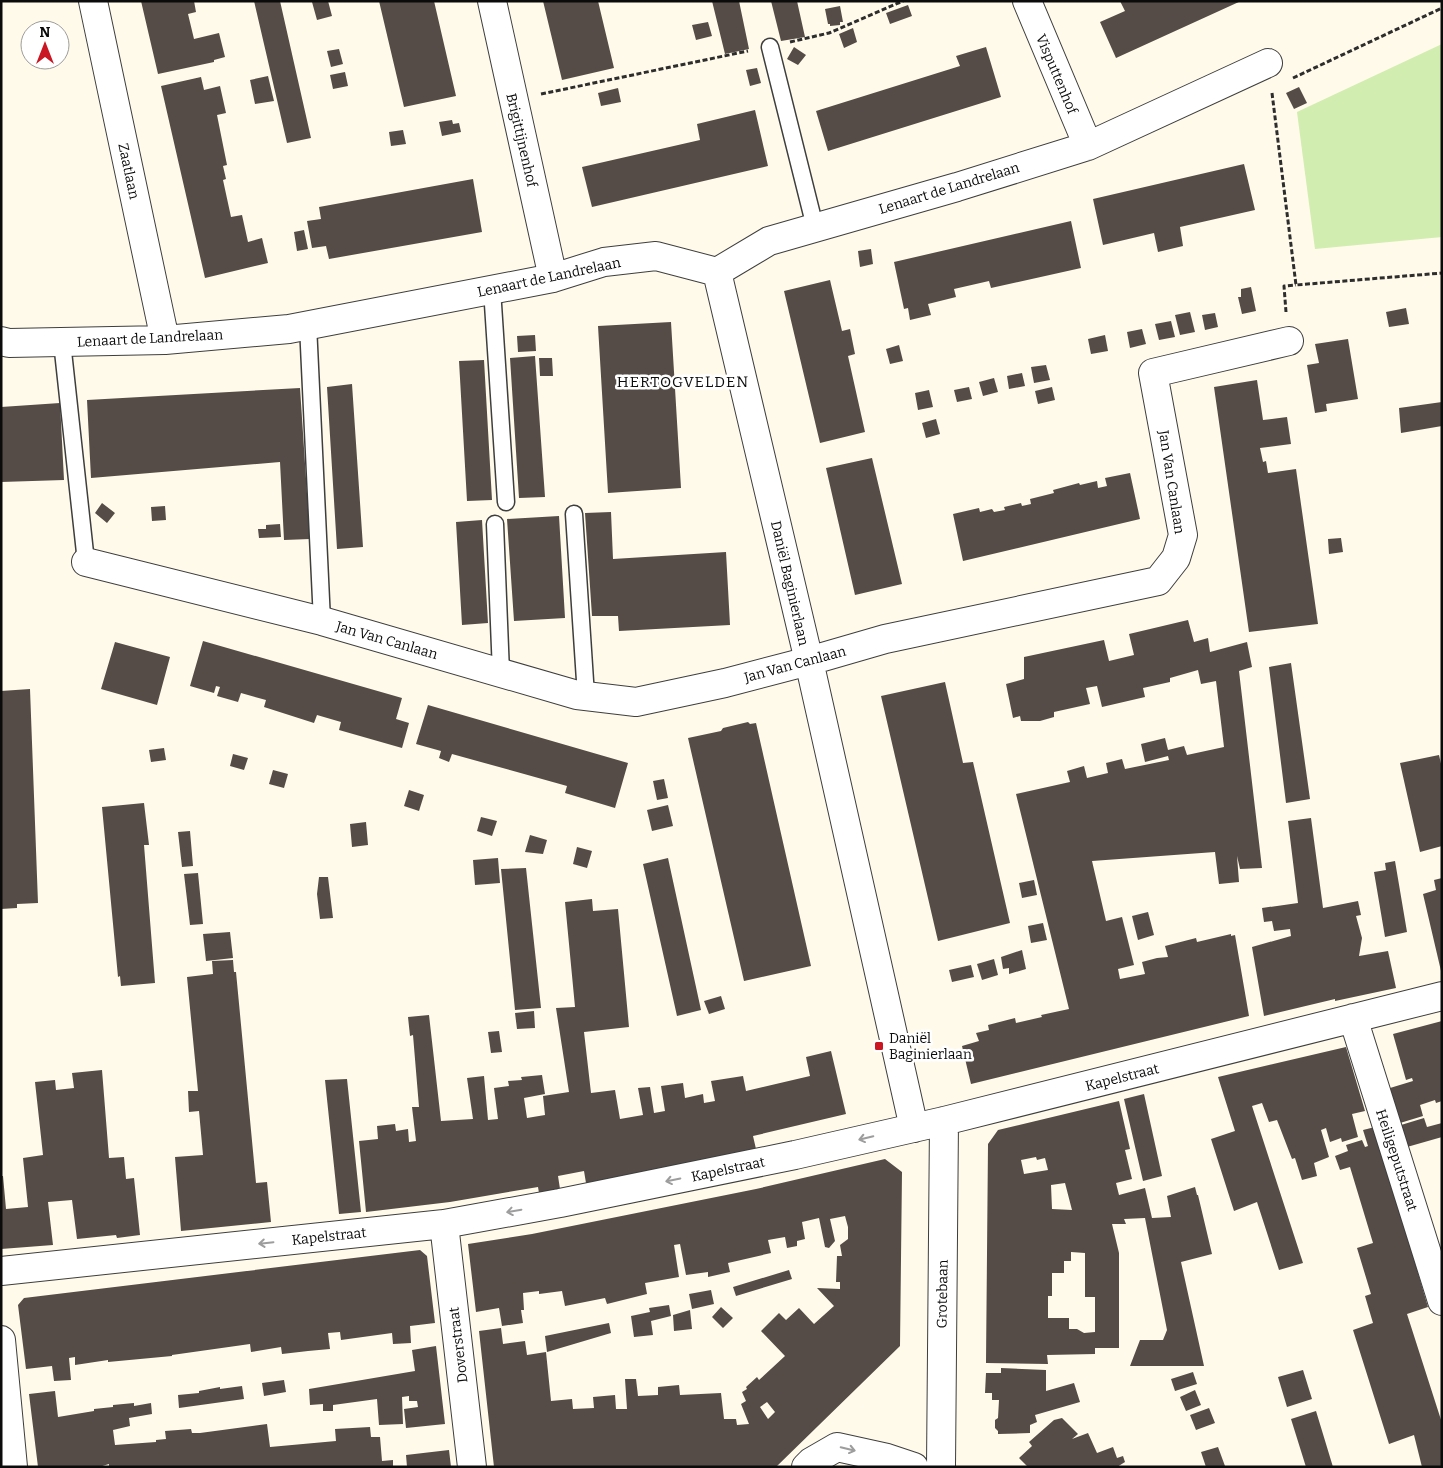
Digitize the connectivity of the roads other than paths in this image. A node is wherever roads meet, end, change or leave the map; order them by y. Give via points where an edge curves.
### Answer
1 (93, 1) edge
2 (492, 1) edge
3 (1027, 1) edge
4 (770, 47) road end
5 (1268, 63) road end
6 (1088, 146) junction
7 (815, 227) junction
8 (717, 272) junction
9 (553, 278) junction
10 (492, 289) junction
11 (308, 325) junction
12 (165, 340) junction
13 (1, 341) edge
14 (1289, 341) road end
15 (62, 342) junction
16 (506, 502) dead end
17 (574, 514) dead end
18 (495, 524) dead end
19 (86, 562) joint
20 (322, 621) junction
21 (809, 661) junction
22 (501, 673) junction
23 (586, 696) junction
24 (1442, 996) edge
25 (1353, 1018) junction
26 (944, 1121) junction
27 (914, 1128) junction
28 (444, 1224) junction
29 (1, 1271) edge
30 (1442, 1301) edge
31 (1, 1340) edge
32 (13, 1467) edge
33 (472, 1467) edge
34 (806, 1467) edge
35 (914, 1467) edge
36 (941, 1467) edge

1 - 12 street, Zaatlaan
2 - 9 street, Brigittijnenhof
3 - 6 street, Visputtenhof
4 - 7 lane
5 - 6 street, Lenaart de Landrelaan
6 - 7 street, Lenaart de Landrelaan
7 - 8 street, Lenaart de Landrelaan via 769,241
8 - 9 street, Lenaart de Landrelaan via 656,256 604,262
8 - 21 street, Daniël Baginierlaan
9 - 10 street, Lenaart de Landrelaan
10 - 11 street, Lenaart de Landrelaan
10 - 16 lane
11 - 12 street, Lenaart de Landrelaan
11 - 20 lane
12 - 15 street, Lenaart de Landrelaan
13 - 15 street, Lenaart de Landrelaan
14 - 21 street, Jan Van Canlaan via 1153,373 1183,535 1176,558 1158,581 885,639
15 - 19 lane
17 - 23 lane
18 - 22 lane
19 - 20 street, Jan Van Canlaan
20 - 22 street, Jan Van Canlaan
21 - 23 street, Jan Van Canlaan via 636,702
21 - 27 street, Daniël Baginierlaan
22 - 23 street, Jan Van Canlaan
24 - 25 street, Kapelstraat
25 - 26 street, Kapelstraat
25 - 30 street, Heiligeputstraat
26 - 27 street, Kapelstraat
26 - 36 street, Grotebaan
27 -> 28 street, Kapelstraat via 660,1183
28 -> 29 street, Kapelstraat
28 - 33 street, Doverstraat
31 - 32 street
34 -> 35 street via 837,1447

